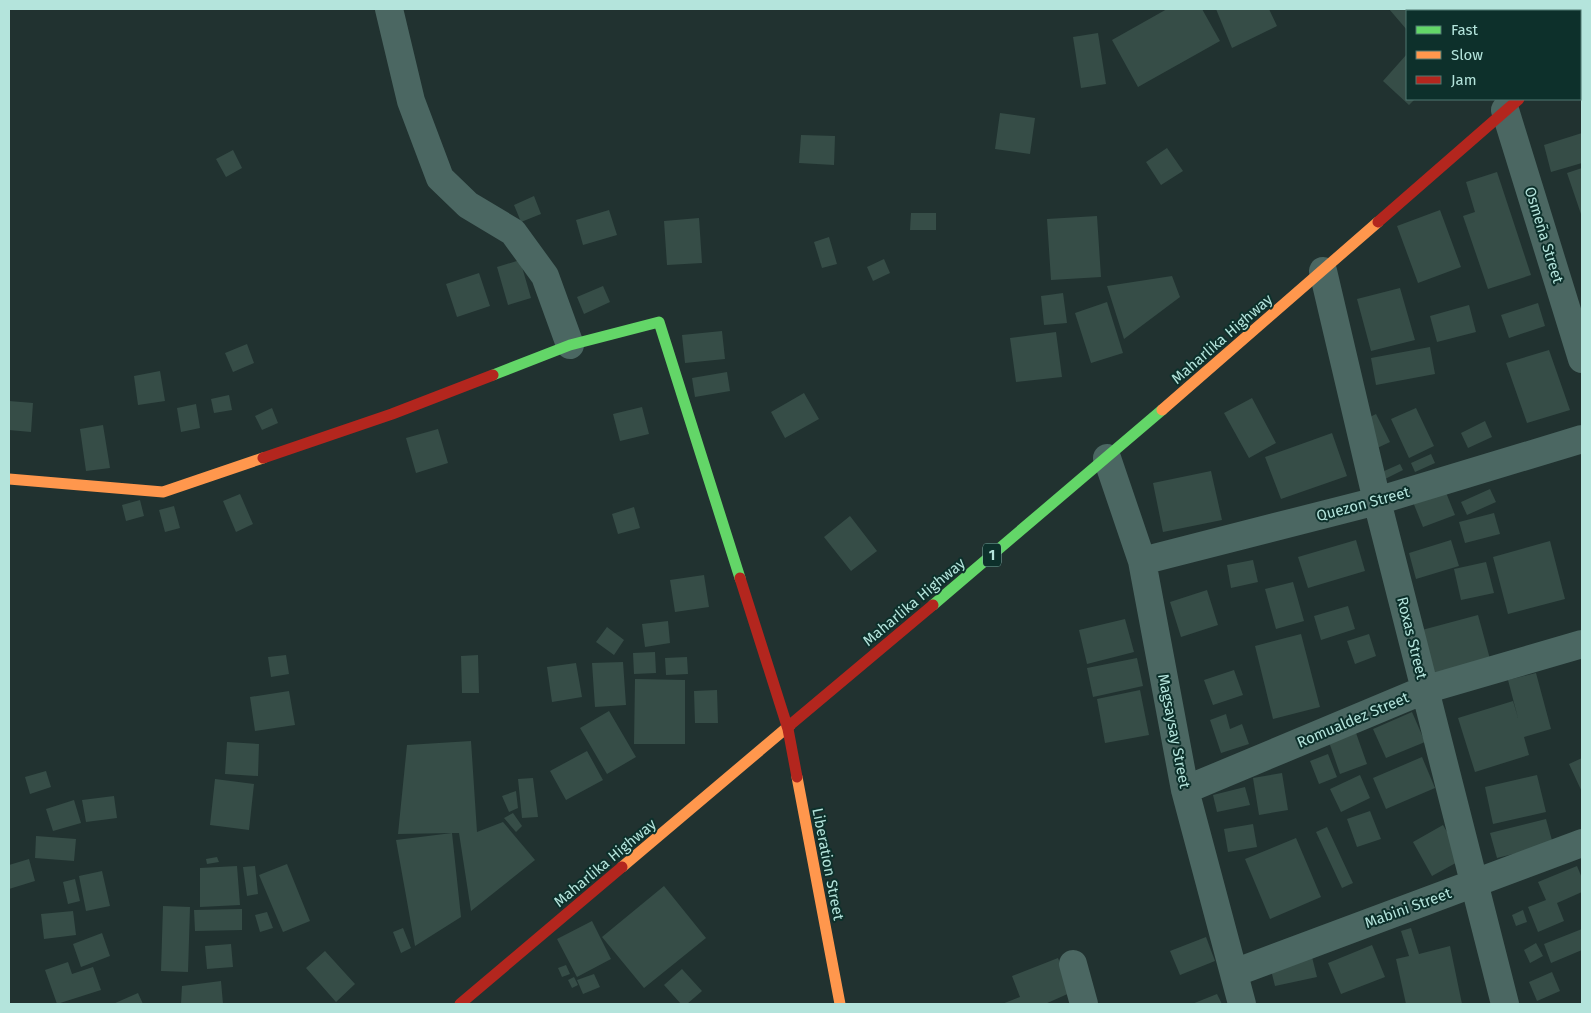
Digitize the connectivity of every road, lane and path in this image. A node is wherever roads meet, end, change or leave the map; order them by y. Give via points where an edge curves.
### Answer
1 (389, 9) edge
2 (1512, 105) edge
3 (1323, 271) junction
4 (570, 345) junction
5 (1582, 359) edge
6 (1582, 439) edge
7 (1107, 458) junction
8 (9, 479) edge
9 (1377, 501) junction
10 (1142, 561) junction
11 (1582, 644) edge
12 (1424, 690) junction
13 (788, 729) junction
14 (1186, 790) junction
15 (1582, 843) edge
16 (1474, 883) junction
17 (1073, 964) dead end
18 (1234, 973) junction
19 (460, 1004) edge
20 (840, 1004) edge
21 (1084, 1004) edge
22 (1242, 1004) edge
23 (1505, 1004) edge

1 - 4 street via 411,101 440,178 468,205 512,232 545,276
2 - 3 main road, Maharlika Highway / 1
2 - 5 street, Osmeña Street
3 - 7 main road, Maharlika Highway / 1
3 - 9 street, Roxas Street
4 - 8 main road via 392,414 163,492
4 - 13 main road, Liberation Street via 659,322
6 - 9 street, Quezon Street
7 - 10 street, Magsaysay Street
7 - 13 main road, Maharlika Highway / 1
9 - 10 street, Quezon Street
9 - 12 street, Roxas Street
10 - 14 street, Magsaysay Street
11 - 12 street, Romualdez Street
12 - 14 street, Romualdez Street
12 - 16 street, Roxas Street
13 - 19 main road, Maharlika Highway / 1
13 - 20 main road, Liberation Street
14 - 18 street, Magsaysay Street
15 - 16 street, Mabini Street
16 - 18 street, Mabini Street
16 - 23 street, Roxas Street
17 - 21 street
18 - 22 street, Magsaysay Street

